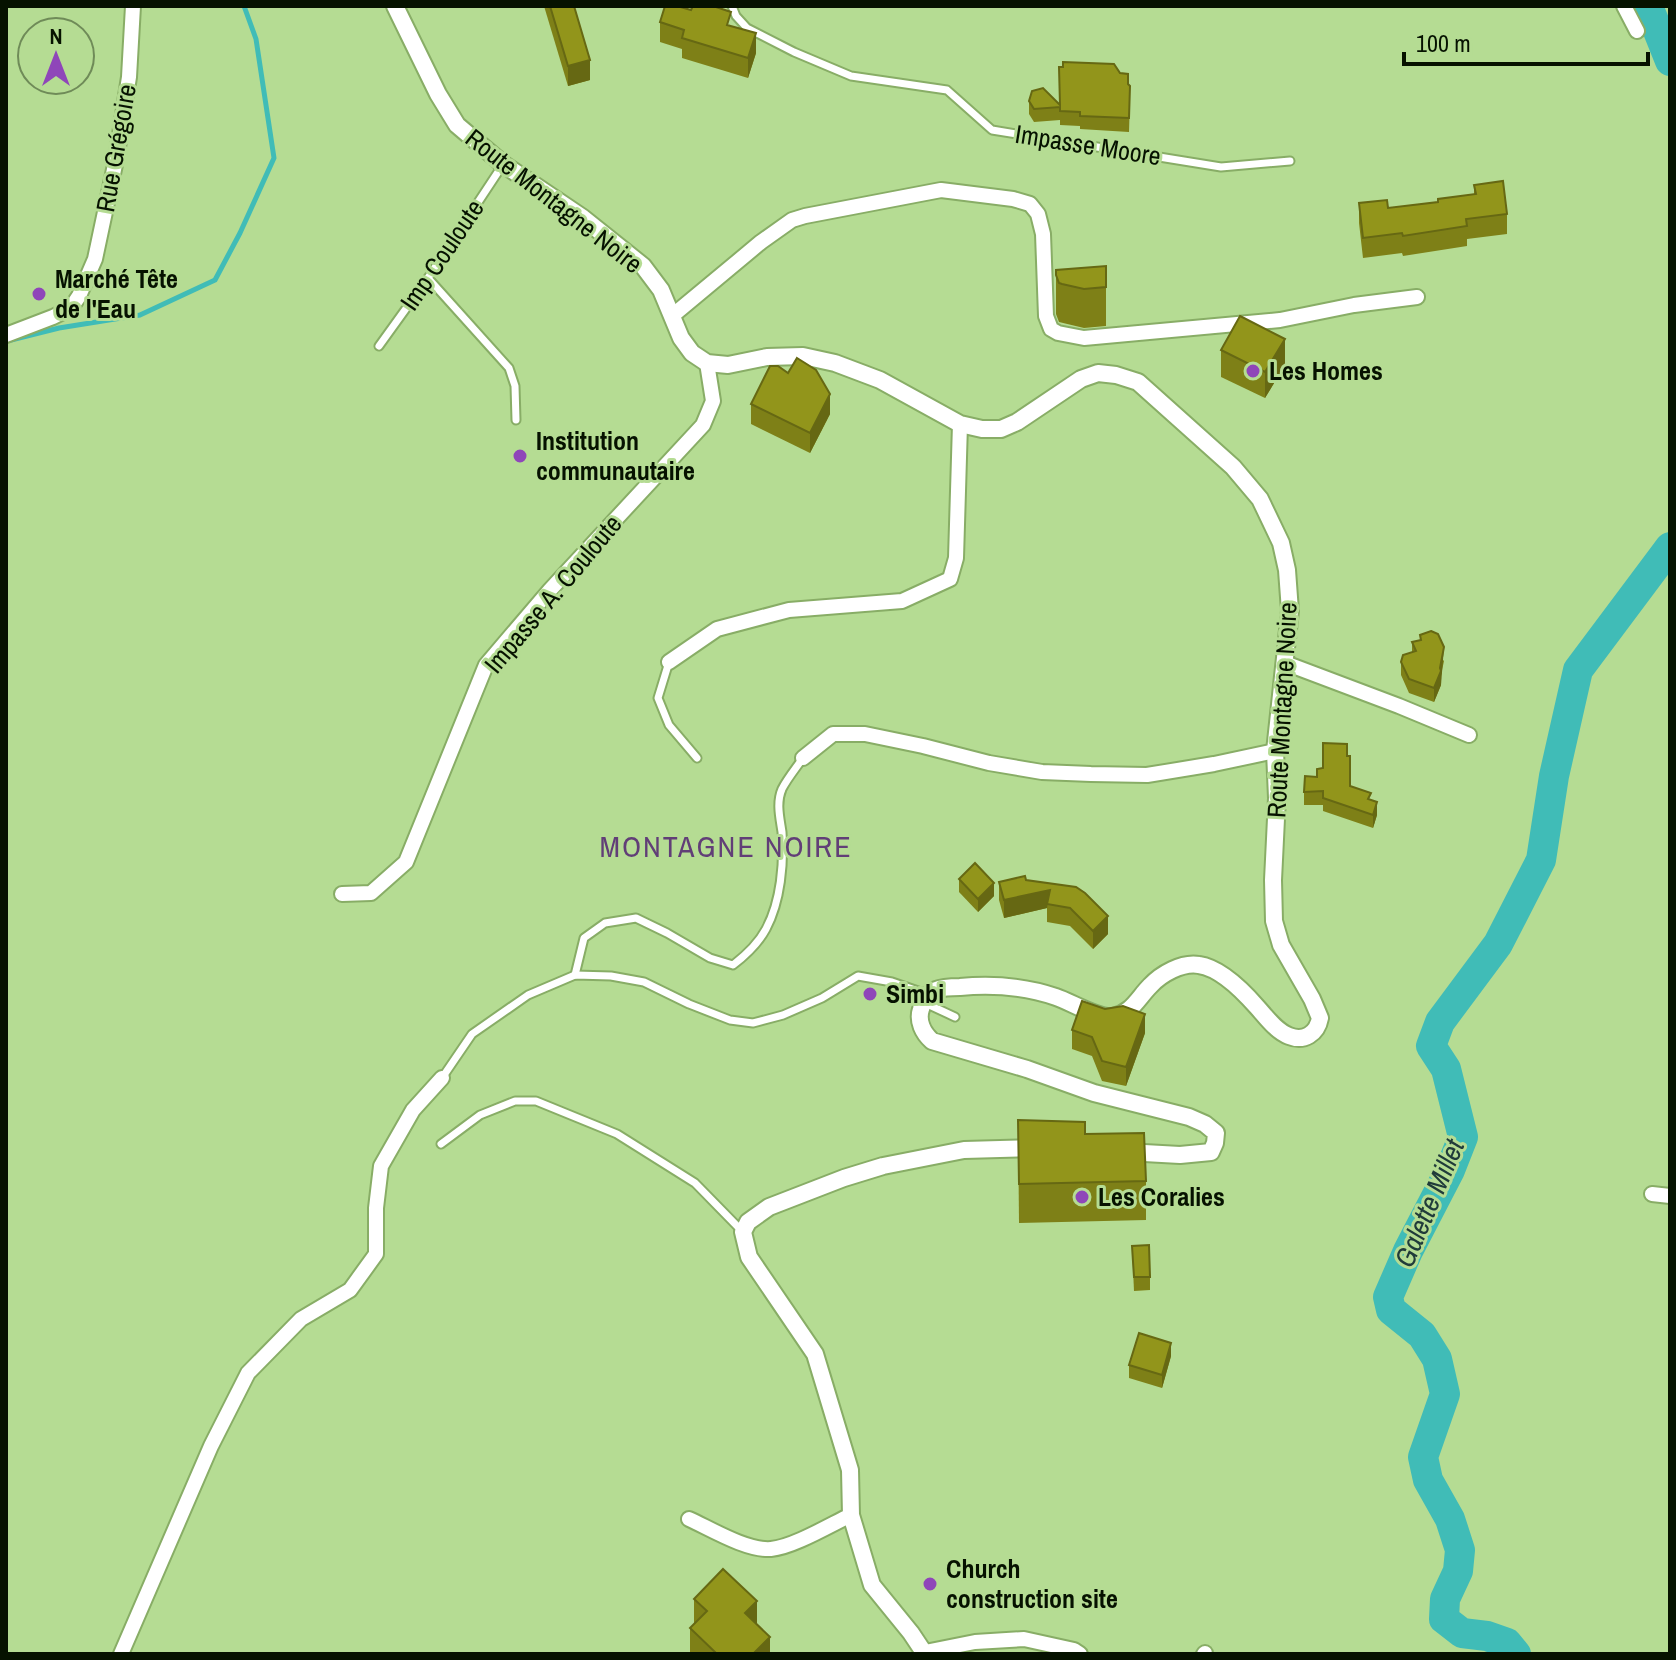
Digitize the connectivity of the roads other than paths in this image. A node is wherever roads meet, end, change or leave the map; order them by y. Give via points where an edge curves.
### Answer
1 (133, 6) edge
2 (395, 6) edge
3 (732, 6) edge
4 (1624, 6) edge
5 (1637, 31) dead end
6 (1290, 161) dead end
7 (503, 164) junction
8 (428, 278) junction
9 (1417, 297) dead end
10 (672, 316) junction
11 (6, 335) edge
12 (379, 346) dead end
13 (707, 363) junction
14 (516, 420) dead end
15 (960, 424) junction
16 (669, 662) joint
17 (1285, 663) junction
18 (1469, 735) dead end
19 (1275, 751) junction
20 (697, 758) dead end
21 (803, 758) joint
22 (342, 894) dead end
23 (575, 975) junction
24 (932, 991) junction
25 (955, 1017) dead end
26 (442, 1078) joint
27 (441, 1144) dead end
28 (1054, 1149) edge
29 (1111, 1151) edge
30 (1652, 1194) dead end
31 (1670, 1196) edge
32 (743, 1232) junction
33 (851, 1515) junction
34 (689, 1519) dead end
35 (925, 1653) edge
36 (121, 1654) edge
37 (1080, 1654) edge

1 - 11 street, Rue Grégoire via 129,77 95,259 84,287 66,311
2 - 7 street, Route Montagne Noire via 457,125
3 - 6 lane, Impasse Moore via 747,28 851,76 947,90 992,130 1221,167
4 - 5 street
7 - 8 lane, Imp Couloute
7 - 10 street, Route Montagne Noire via 643,266
8 - 12 lane, Imp Couloute
8 - 14 lane via 509,368
9 - 10 street via 1209,328 1084,338 1058,333 1046,316 1043,234 1030,204 941,190 792,220
10 - 13 street, Route Montagne Noire via 692,353
13 - 15 street, Route Montagne Noire via 803,356 835,363 880,380
13 - 22 street, Impasse A. Couloute via 713,401 703,425 486,665 406,862 371,893
15 - 16 street via 956,558 950,579 902,601 789,610 717,629
15 - 17 street, Route Montagne Noire via 1001,429 1098,373 1138,382 1233,467 1260,499 1287,570
16 - 20 lane via 658,698 669,725
17 - 18 street
17 - 19 street, Route Montagne Noire
19 - 21 street via 1147,775 1091,774 1042,772 865,734 833,734
19 - 24 street, Route Montagne Noire via 1274,921 1320,1018 1314,1033 1289,1036 1227,979 1198,964 1162,976 1127,1012 1111,1017 1021,987
21 - 23 lane via 781,791 776,905 749,952 733,965 636,918 605,923 584,938
23 - 24 lane via 644,982 730,1020 753,1023 822,998 858,976
23 - 26 lane via 528,995 472,1034
24 - 25 lane
24 - 29 street via 919,1014 932,1041 1189,1117 1216,1133 1211,1152
26 - 36 street via 413,1110 381,1166 376,1254 350,1290 301,1319 248,1373
27 - 32 lane via 480,1115 515,1101 536,1101 617,1134 695,1183
28 - 32 street via 964,1150 883,1166 769,1207
30 - 31 street
32 - 33 street via 749,1257 815,1354 850,1470
33 - 34 street via 769,1549
33 - 35 street via 872,1585
35 - 37 street via 1024,1639

